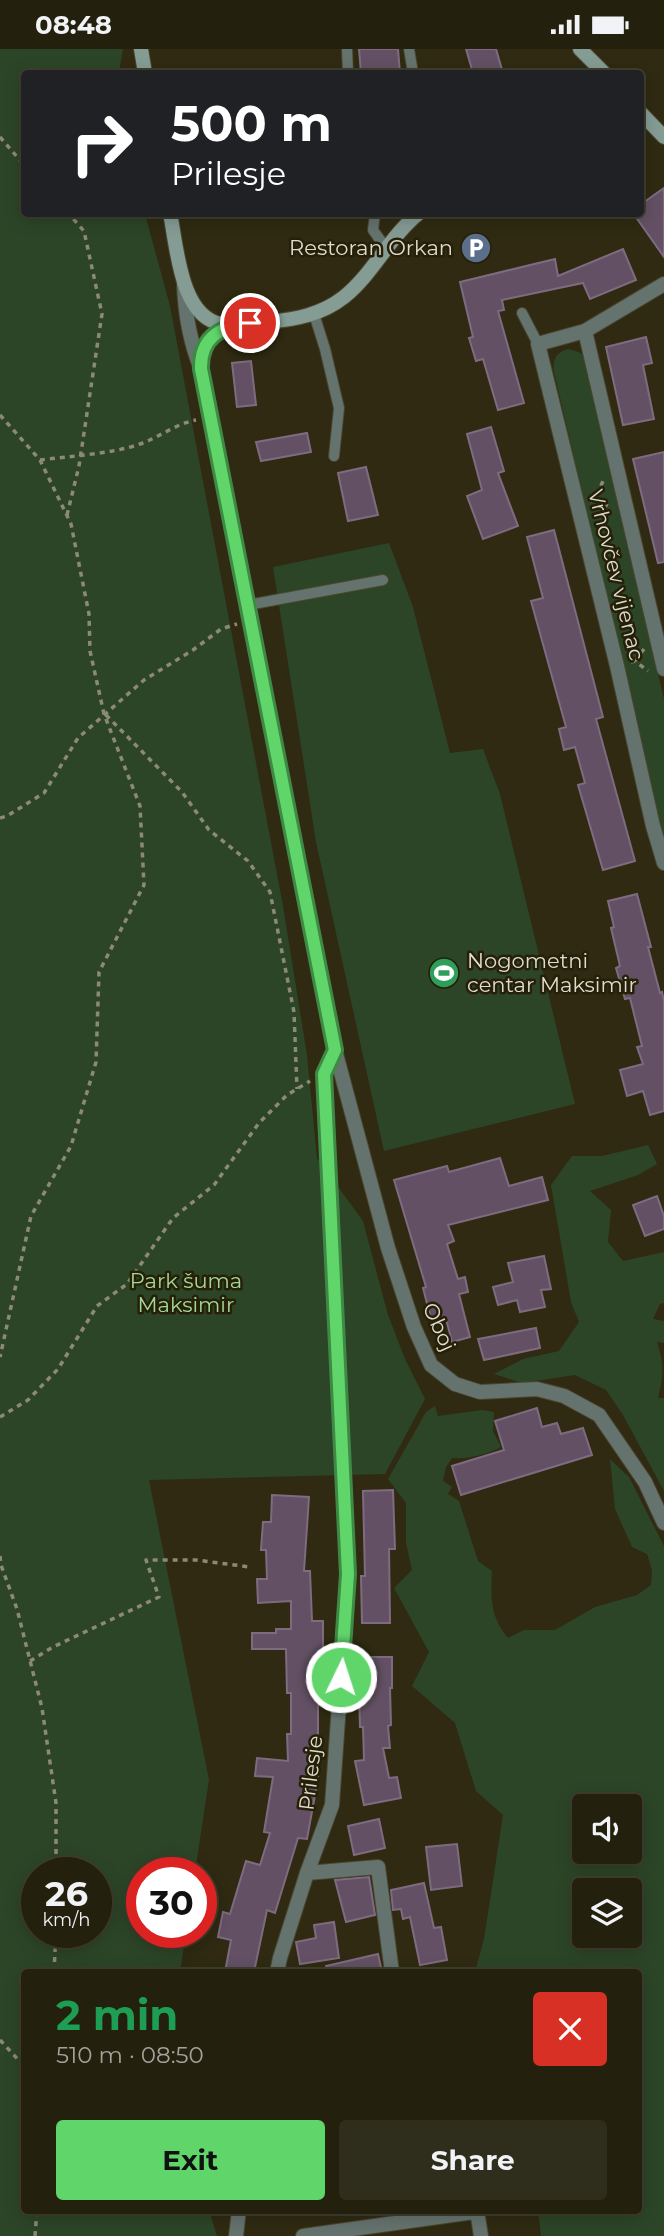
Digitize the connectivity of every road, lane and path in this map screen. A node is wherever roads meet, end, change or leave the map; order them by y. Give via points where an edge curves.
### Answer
1 (141, 49) edge
2 (346, 49) edge
3 (409, 49) edge
4 (580, 49) edge
5 (144, 70) edge
6 (348, 70) edge
7 (412, 70) edge
8 (601, 70) edge
9 (644, 116) edge
10 (644, 123) edge
11 (663, 136) edge
12 (0, 137) edge
13 (21, 162) edge
14 (72, 217) edge
15 (171, 217) edge
16 (375, 217) edge
17 (415, 217) edge
18 (386, 248) junction
19 (184, 281) junction
20 (664, 284) edge
21 (522, 313) dead end
22 (314, 314) junction
23 (233, 325) junction
24 (585, 331) junction
25 (538, 344) junction
26 (201, 369) junction
27 (0, 415) edge
28 (199, 419) dead end
29 (81, 454) junction
30 (334, 456) dead end
31 (615, 458) junction
32 (40, 460) junction
33 (577, 503) junction
34 (67, 516) junction
35 (383, 580) dead end
36 (248, 605) junction
37 (239, 623) dead end
38 (617, 666) junction
39 (659, 672) edge
40 (104, 714) junction
41 (0, 818) edge
42 (664, 863) edge
43 (335, 1050) junction
44 (315, 1079) dead end
45 (297, 1089) junction
46 (0, 1357) edge
47 (0, 1417) edge
48 (664, 1523) edge
49 (0, 1556) edge
50 (250, 1567) dead end
51 (30, 1661) junction
52 (56, 1857) edge
53 (307, 1873) junction
54 (55, 1948) edge
55 (54, 1969) edge
56 (278, 1969) edge
57 (393, 1969) edge
58 (0, 2040) edge
59 (21, 2063) edge
60 (37, 2214) edge
61 (239, 2214) edge
62 (460, 2214) edge
63 (476, 2214) edge
64 (35, 2236) edge
65 (236, 2236) edge
66 (303, 2236) edge
67 (481, 2236) edge

1 - 5 main road
2 - 6 lane
3 - 7 lane
4 - 8 main road
9 - 11 main road
10 - 11 main road
12 - 13 path
14 - 29 path via 84,231 102,314
15 - 19 main road, Prilesje
16 - 18 lane via 373,230
17 - 18 main road
18 - 22 main road via 354,288
19 - 23 main road, Prilesje via 199,313
19 - 26 street, Prilesje via 192,342
20 - 24 street
21 - 25 lane
22 - 23 main road
22 - 30 lane via 339,408
23 - 26 street, Prilesje via 208,340
24 - 25 street
24 - 31 street, Vrhovčev vijenac
25 - 33 street, Vrhovčev vijenac
26 - 36 street, Prilesje
27 - 32 path
28 - 29 path via 137,445
29 - 32 path
29 - 34 path
31 - 33 path via 594,500
31 - 39 street, Vrhovčev vijenac
32 - 34 path
33 - 38 street, Vrhovčev vijenac
34 - 40 path via 89,614 90,651
35 - 36 lane
36 - 43 street, Prilesje
37 - 40 path via 221,629 144,680
38 - 39 path via 635,661
38 - 42 street, Vrhovčev vijenac
40 - 41 path via 78,738 44,793
40 - 45 path via 182,792 209,830 248,861 270,892 294,1012
40 - 46 path via 140,806 144,885 99,972 96,1062 71,1146 31,1216
43 - 48 street, Oboj via 398,1281 431,1365 467,1389 537,1389 564,1395 599,1415 645,1482
43 - 53 street, Prilesje via 324,1074 348,1574 332,1805
44 - 45 path
45 - 47 path via 259,1123 214,1185 173,1218 127,1284 97,1306 58,1369 28,1400
49 - 51 path
50 - 51 path via 146,1560 159,1597
51 - 52 path via 56,1803
53 - 56 street, Prilesje
53 - 57 street via 378,1867
54 - 55 path
58 - 59 path
60 - 64 path
61 - 65 street
62 - 66 street
63 - 67 street

